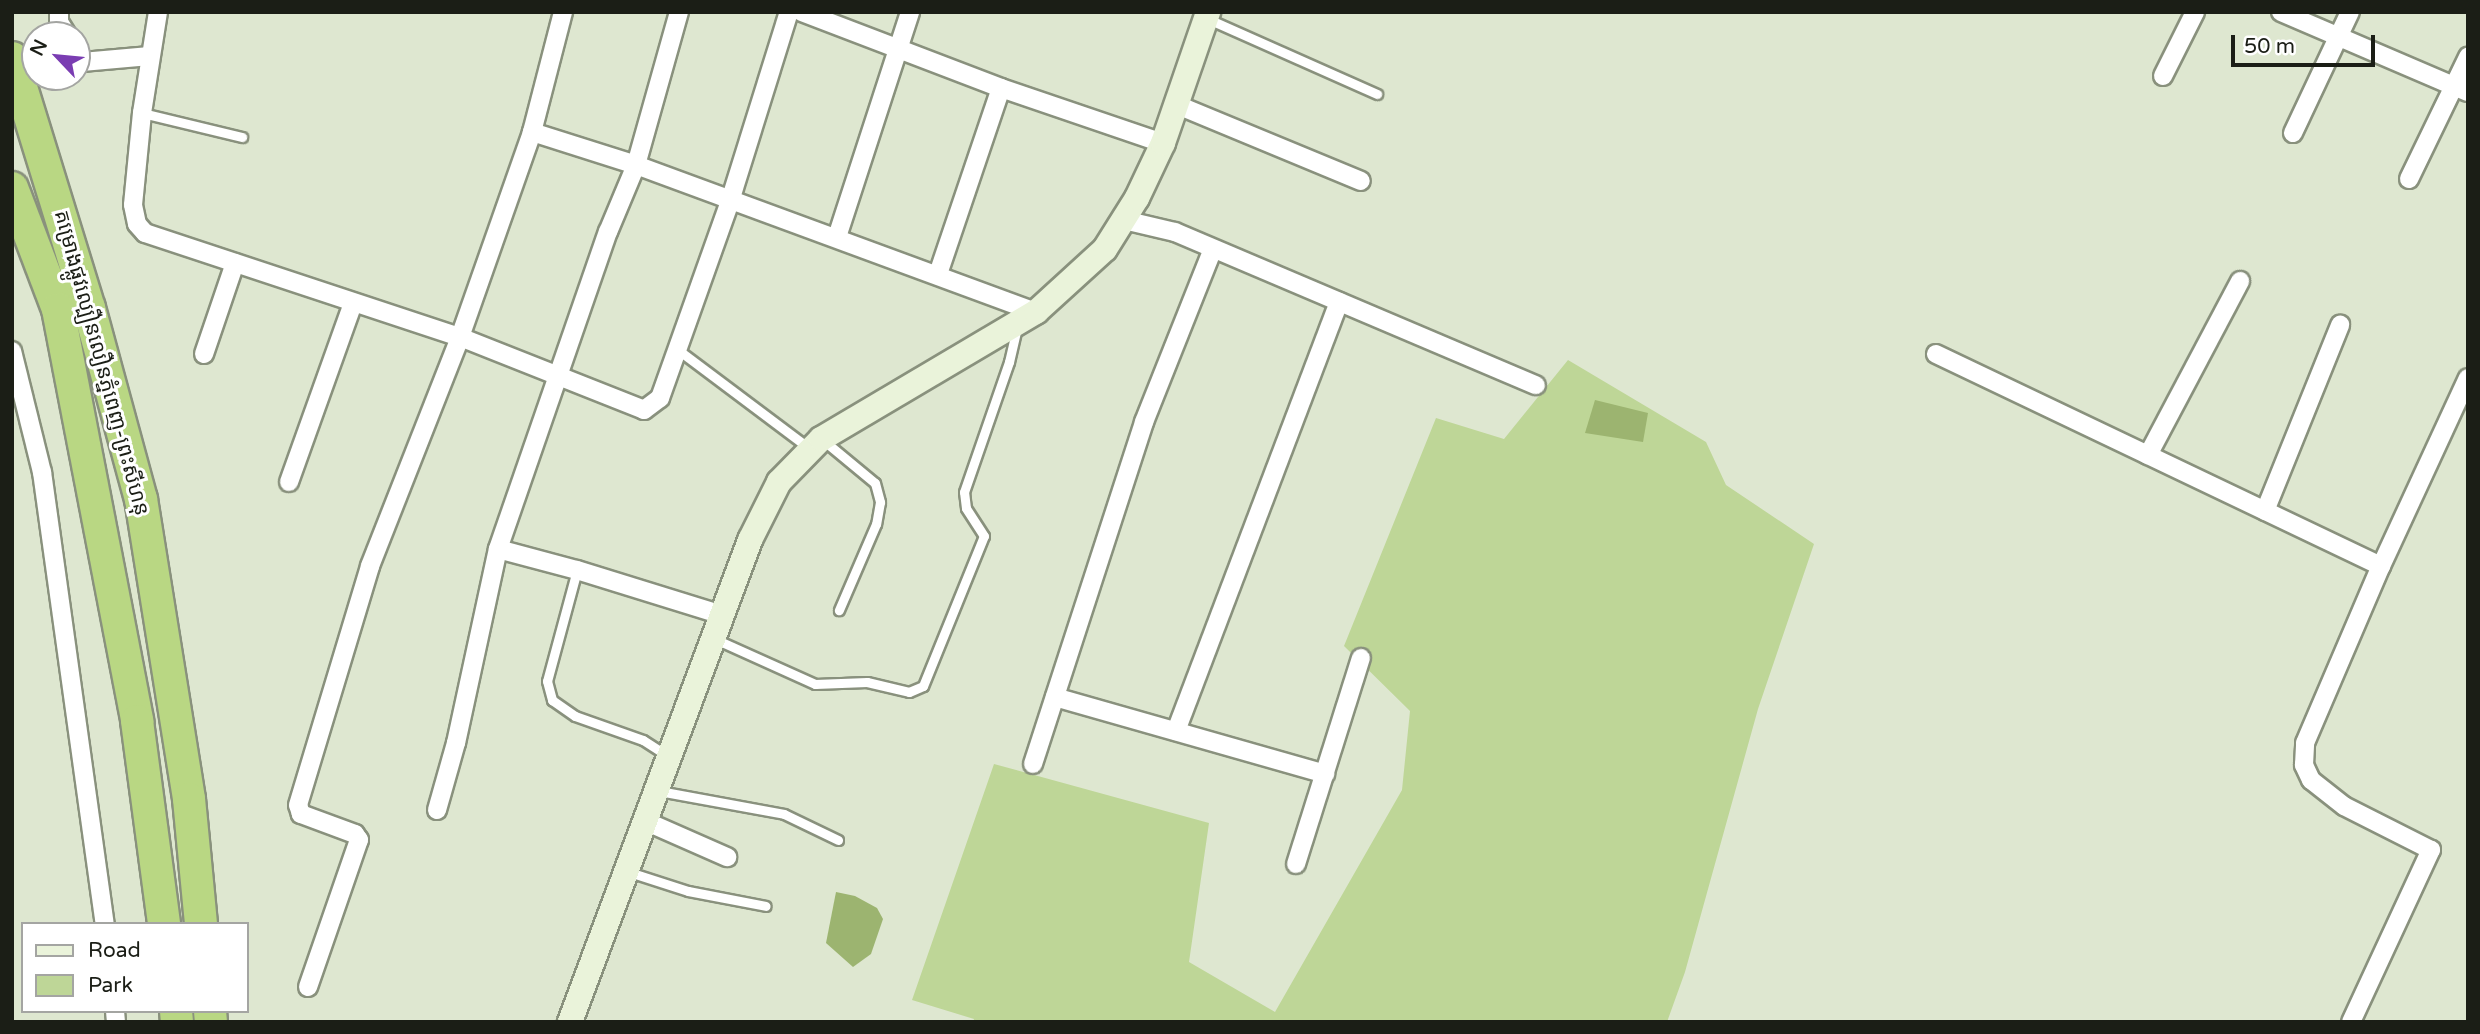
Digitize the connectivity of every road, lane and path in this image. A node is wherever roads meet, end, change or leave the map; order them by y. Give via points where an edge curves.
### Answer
1 (158, 12) edge
2 (564, 12) edge
3 (679, 12) edge
4 (789, 12) edge
5 (802, 12) edge
6 (910, 12) edge
7 (2195, 12) edge
8 (2281, 12) edge
9 (2350, 12) edge
10 (1207, 15) edge
11 (2339, 37) junction
12 (897, 50) junction
13 (150, 55) junction
14 (2468, 57) edge
15 (12, 58) edge
16 (91, 59) edge
17 (2163, 76) dead end
18 (1001, 88) junction
19 (2461, 89) edge
20 (1377, 94) dead end
21 (1175, 104) junction
22 (142, 113) junction
23 (532, 132) junction
24 (2293, 133) dead end
25 (242, 137) dead end
26 (1163, 142) junction
27 (636, 165) junction
28 (2409, 179) dead end
29 (1361, 181) dead end
30 (12, 188) edge
31 (730, 201) junction
32 (1124, 220) junction
33 (837, 237) junction
34 (1213, 249) junction
35 (235, 263) junction
36 (937, 274) junction
37 (2241, 281) dead end
38 (1339, 302) junction
39 (353, 303) junction
40 (1027, 317) junction
41 (2340, 325) dead end
42 (460, 337) junction
43 (677, 349) junction
44 (12, 351) edge
45 (204, 354) dead end
46 (1936, 354) dead end
47 (557, 374) junction
48 (2468, 378) edge
49 (1536, 386) dead end
50 (816, 444) junction
51 (2148, 455) junction
52 (289, 482) dead end
53 (2265, 511) junction
54 (498, 549) junction
55 (2381, 566) junction
56 (577, 570) junction
57 (839, 610) dead end
58 (718, 627) junction
59 (1362, 659) dead end
60 (1055, 697) junction
61 (1175, 731) junction
62 (669, 757) junction
63 (1033, 764) dead end
64 (1325, 774) junction
65 (656, 791) junction
66 (437, 810) dead end
67 (645, 821) junction
68 (838, 840) dead end
69 (727, 857) dead end
70 (1296, 864) dead end
71 (624, 871) junction
72 (766, 906) dead end
73 (105, 922) edge
74 (164, 922) edge
75 (201, 922) edge
76 (308, 986) dead end
77 (570, 1022) edge
78 (2351, 1022) edge

1 - 13 street
2 - 23 street
3 - 27 street
4 - 31 street
5 - 12 street
6 - 12 street
7 - 17 street
8 - 11 street
9 - 11 street
10 - 20 lane
10 - 21 street
11 - 19 street
11 - 24 street
12 - 18 street
12 - 33 street
13 - 16 street
13 - 22 street
14 - 19 street
15 - 75 highway, គម្រោងផ្លូវល្បឿនលឿនភ្នំពេញ-ព្រះសីហនុ via 89,308 141,499 189,799
18 - 26 street
18 - 36 street
19 - 28 street
21 - 26 street
21 - 29 street
22 - 25 lane
22 - 35 street via 133,205 136,224 145,233
23 - 27 street
23 - 42 street
26 - 32 street
27 - 31 street
27 - 47 street
30 - 74 highway, គម្រោងផ្លូវល្បឿនលឿនភ្នំពេញ-ព្រះសីហនុ via 58,309 137,721
31 - 33 street
31 - 43 street
32 - 34 street via 1175,232
32 - 40 street via 1105,249
33 - 36 street
34 - 38 street
34 - 60 street via 1144,422
35 - 39 street
35 - 45 street
36 - 40 street
37 - 51 street
38 - 49 street
38 - 61 street
39 - 42 street
39 - 52 street
40 - 50 street
40 - 58 lane via 964,492 967,508 984,536 923,686 909,692 867,682 815,684
41 - 53 street
42 - 47 street
42 - 76 street via 370,566 298,805 301,814 355,834 359,840
43 - 47 street via 660,398 644,410
43 - 50 lane
44 - 73 street via 42,472
46 - 51 street
47 - 54 street
48 - 55 street
50 - 57 lane via 875,483 880,502 876,524
50 - 58 street via 779,482 750,540
51 - 53 street
53 - 55 street
54 - 56 street
54 - 66 street
55 - 78 street via 2305,743 2304,765 2311,779 2344,807 2431,850
56 - 58 street
56 - 62 lane via 547,681 552,700 575,716 643,740
58 - 62 street
59 - 64 street
60 - 61 street
60 - 63 street
61 - 64 street
62 - 65 street
64 - 70 street
65 - 67 street
65 - 68 lane via 784,814
67 - 69 street
67 - 71 street
71 - 72 lane via 688,891
71 - 77 street

